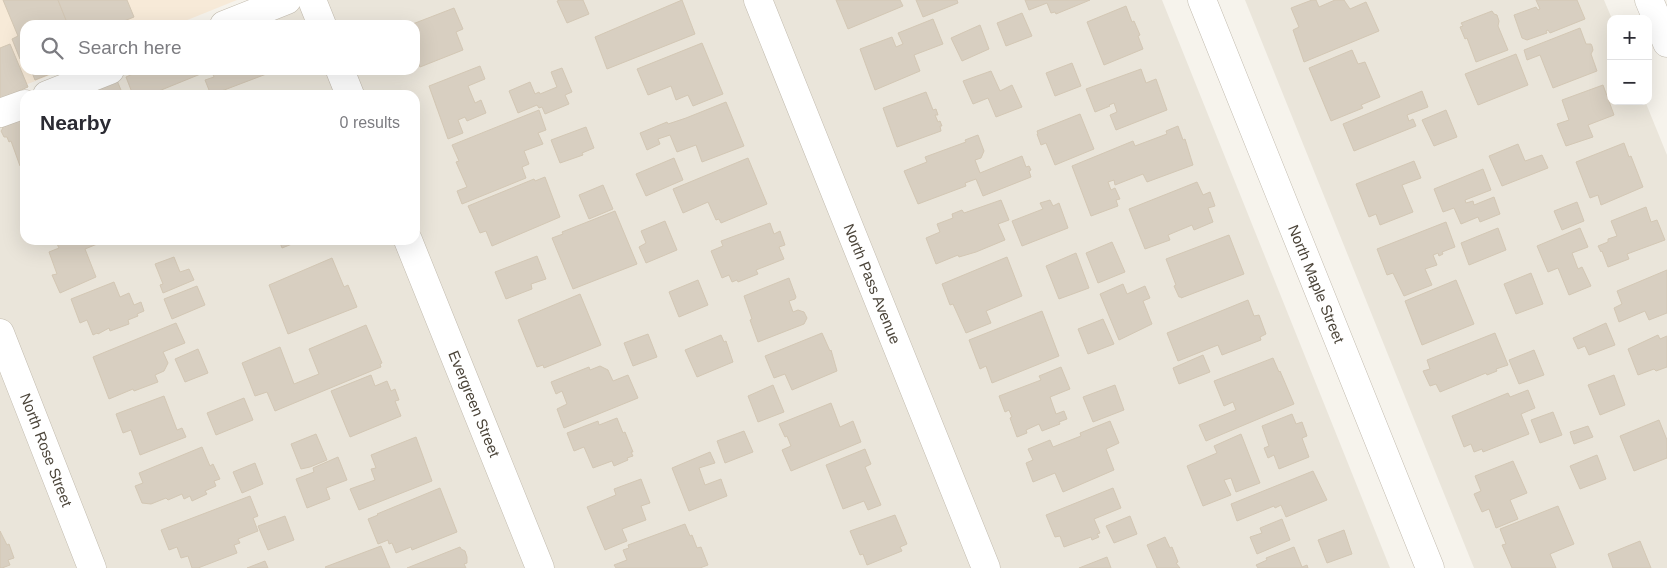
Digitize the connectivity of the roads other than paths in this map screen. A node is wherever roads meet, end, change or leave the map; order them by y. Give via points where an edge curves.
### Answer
1 (288, 0) edge
2 (312, 0) edge
3 (758, 0) edge
4 (1202, 0) edge
5 (1649, 0) edge
6 (237, 20) edge
7 (320, 20) edge
8 (1667, 43) edge
9 (97, 75) edge
10 (342, 75) edge
11 (60, 90) edge
12 (348, 90) edge
13 (20, 106) edge
14 (0, 114) edge
15 (410, 245) edge
16 (0, 333) edge
17 (92, 568) edge
18 (540, 568) edge
19 (986, 568) edge
20 (1430, 568) edge

1 - 6 street
2 - 7 street
3 - 19 street, North Pass Avenue
4 - 20 street, North Maple Street
5 - 8 street
9 - 11 street
10 - 12 street
13 - 14 street
15 - 18 street, Evergreen Street
16 - 17 street, North Rose Street

